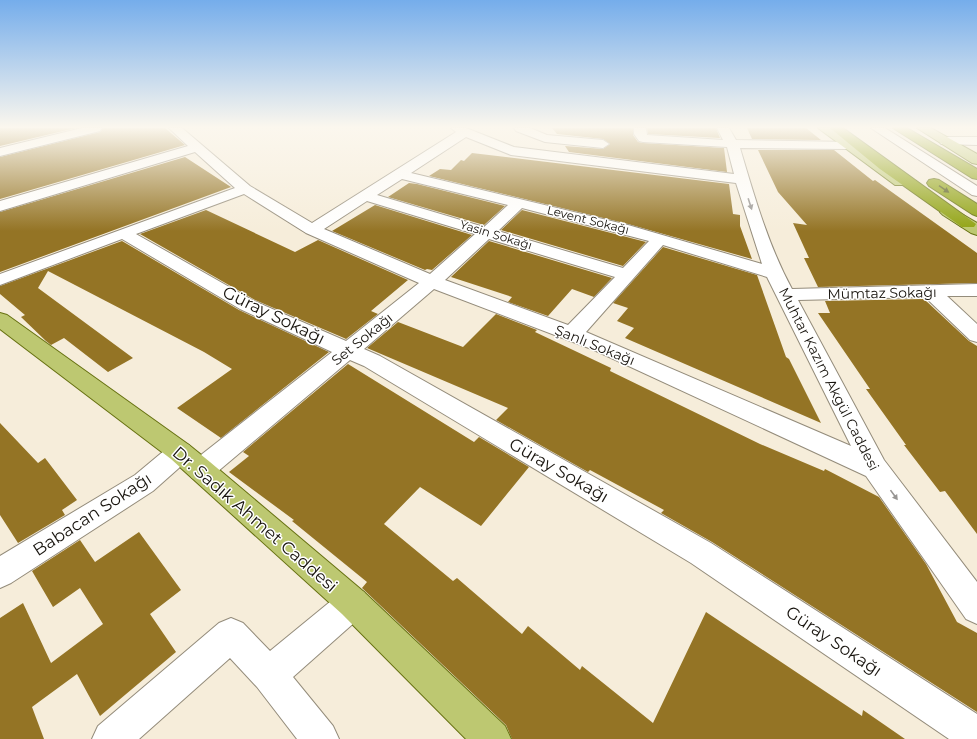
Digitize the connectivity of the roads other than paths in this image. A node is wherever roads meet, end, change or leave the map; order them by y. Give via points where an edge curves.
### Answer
1 (146, 162) edge
2 (215, 162) edge
3 (416, 162) edge
4 (608, 162) edge
5 (737, 162) edge
6 (872, 162) edge
7 (880, 162) edge
8 (931, 162) edge
9 (956, 162) edge
10 (612, 163) joint
11 (400, 174) junction
12 (977, 175) edge
13 (926, 177) dead end
14 (742, 179) junction
15 (245, 189) junction
16 (977, 192) edge
17 (365, 196) junction
18 (519, 203) junction
19 (0, 206) edge
20 (977, 211) edge
21 (973, 227) edge
22 (312, 230) junction
23 (486, 232) junction
24 (123, 233) junction
25 (660, 239) junction
26 (774, 273) junction
27 (627, 275) junction
28 (0, 280) edge
29 (432, 282) junction
30 (977, 290) edge
31 (931, 292) junction
32 (786, 294) junction
33 (3, 325) edge
34 (572, 334) junction
35 (977, 335) edge
36 (347, 351) junction
37 (180, 452) junction
38 (875, 468) junction
39 (202, 470) junction
40 (0, 572) edge
41 (353, 603) junction
42 (977, 608) edge
43 (269, 675) junction
44 (977, 736) edge
45 (111, 739) edge
46 (320, 739) edge
47 (492, 739) edge

1 - 19 street
2 - 15 street, Şanlı Sokağı
3 - 11 street
4 - 10 street
5 - 14 street, Muhtar Kazım Akgül Caddesi
6 - 21 main road
7 - 21 highway
8 - 16 street
9 - 12 highway
10 - 14 street
11 - 17 street
11 - 18 street, Levent Sokağı
13 -> 20 highway
14 -> 26 street, Muhtar Kazım Akgül Caddesi
15 - 22 street, Şanlı Sokağı
15 - 24 street
17 - 22 street
17 - 23 street, Yasin Sokağı
18 - 23 street, Set Sokağı
18 - 25 street, Levent Sokağı
22 - 29 street, Şanlı Sokağı
23 - 27 street, Yasin Sokağı
23 - 29 street, Set Sokağı
24 - 28 street
24 - 36 street, Güray Sokağı via 247,305
25 - 26 street, Levent Sokağı
25 - 27 street
26 - 32 street, Muhtar Kazım Akgül Caddesi
27 - 34 street
29 - 34 street, Şanlı Sokağı
29 - 36 street, Set Sokağı
30 - 31 street, Mümtaz Sokağı
31 - 32 street, Mümtaz Sokağı
31 - 35 street
32 - 38 street, Muhtar Kazım Akgül Caddesi
33 - 37 main road, Dr. Sadık Ahmet Caddesi
34 - 38 street, Şanlı Sokağı
36 - 39 street, Set Sokağı
36 - 44 street, Güray Sokağı via 372,361 701,553
37 - 39 main road, Dr. Sadık Ahmet Caddesi
37 - 40 street, Babacan Sokağı via 144,483
38 -> 42 street, Muhtar Kazım Akgül Caddesi
39 - 41 main road, Dr. Sadık Ahmet Caddesi
41 - 43 street
41 - 47 main road, Dr. Sadık Ahmet Caddesi
43 - 45 street via 231,635
43 - 46 street

